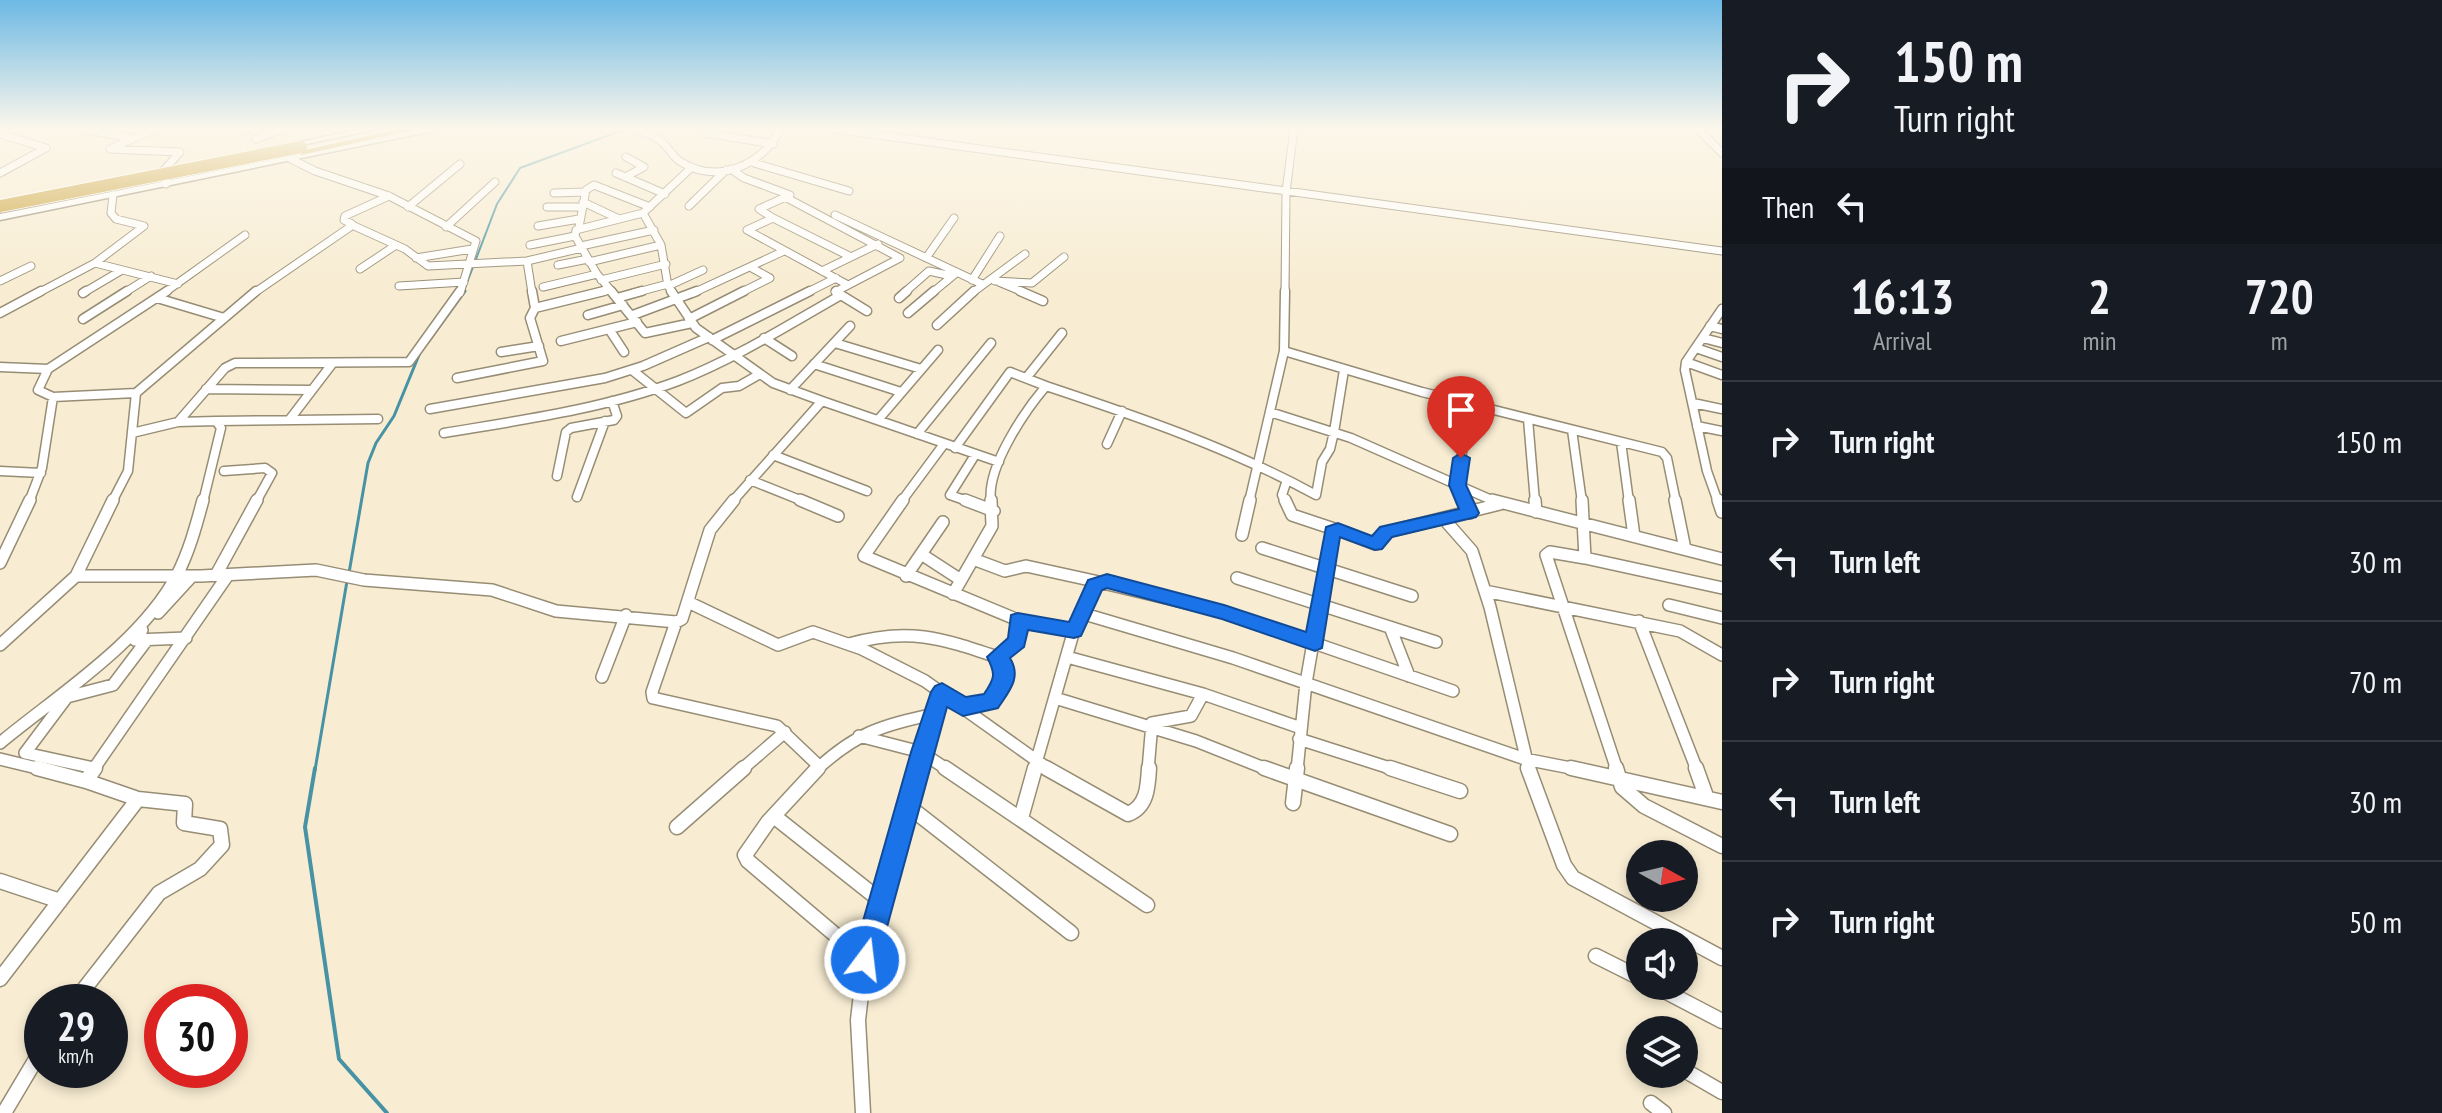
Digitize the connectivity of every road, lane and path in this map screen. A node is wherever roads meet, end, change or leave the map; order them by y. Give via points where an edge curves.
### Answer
1 (114, 181) edge
2 (141, 181) edge
3 (151, 181) edge
4 (166, 181) edge
5 (178, 181) edge
6 (344, 181) edge
7 (440, 181) edge
8 (634, 181) edge
9 (678, 181) edge
10 (716, 181) edge
11 (751, 181) edge
12 (814, 181) edge
13 (1207, 181) edge
14 (1287, 181) edge
15 (495, 182) dead end
16 (166, 184) junction
17 (147, 188) junction
18 (849, 191) dead end
19 (585, 192) junction
20 (1286, 192) junction
21 (554, 193) dead end
22 (665, 194) junction
23 (113, 195) junction
24 (389, 196) junction
25 (787, 196) junction
26 (582, 204) junction
27 (0, 206) edge
28 (689, 206) dead end
29 (408, 207) junction
30 (547, 207) dead end
31 (647, 210) junction
32 (0, 217) edge
33 (617, 218) junction
34 (773, 218) junction
35 (954, 218) dead end
36 (579, 223) junction
37 (352, 225) junction
38 (538, 226) dead end
39 (446, 227) junction
40 (654, 230) junction
41 (245, 235) dead end
42 (575, 236) junction
43 (1000, 236) dead end
44 (878, 244) junction
45 (396, 245) junction
46 (530, 245) dead end
47 (661, 245) junction
48 (581, 247) junction
49 (472, 249) junction
50 (784, 251) junction
51 (1722, 251) edge
52 (1025, 254) dead end
53 (851, 257) junction
54 (1064, 257) dead end
55 (416, 258) junction
56 (926, 258) junction
57 (588, 260) junction
58 (527, 261) junction
59 (95, 263) junction
60 (468, 264) junction
61 (666, 264) junction
62 (558, 265) dead end
63 (31, 266) dead end
64 (750, 267) junction
65 (360, 269) dead end
66 (122, 270) junction
67 (703, 270) dead end
68 (822, 271) junction
69 (955, 275) junction
70 (151, 276) junction
71 (599, 277) junction
72 (836, 278) junction
73 (992, 279) junction
74 (972, 280) junction
75 (0, 281) edge
76 (464, 282) junction
77 (178, 284) junction
78 (982, 284) junction
79 (668, 285) junction
80 (848, 285) junction
81 (399, 286) dead end
82 (543, 287) dead end
83 (609, 290) junction
84 (83, 293) dead end
85 (841, 295) junction
86 (157, 298) junction
87 (899, 298) dead end
88 (676, 301) junction
89 (1043, 301) dead end
90 (620, 302) junction
91 (535, 308) junction
92 (1722, 309) edge
93 (867, 311) dead end
94 (0, 313) edge
95 (908, 313) dead end
96 (588, 315) dead end
97 (224, 318) junction
98 (83, 319) dead end
99 (635, 319) junction
100 (691, 321) junction
101 (937, 325) dead end
102 (850, 326) dead end
103 (1710, 326) junction
104 (609, 329) junction
105 (1722, 329) edge
106 (1062, 333) dead end
107 (764, 338) junction
108 (1703, 338) junction
109 (711, 339) junction
110 (561, 341) dead end
111 (835, 343) junction
112 (991, 343) dead end
113 (1722, 343) edge
114 (539, 346) junction
115 (1696, 348) junction
116 (938, 350) dead end
117 (1284, 351) junction
118 (501, 352) dead end
119 (624, 352) dead end
120 (732, 356) junction
121 (792, 356) dead end
122 (1722, 357) edge
123 (1686, 362) junction
124 (332, 364) junction
125 (814, 364) junction
126 (0, 367) edge
127 (48, 369) junction
128 (921, 369) junction
129 (632, 370) junction
130 (1344, 370) junction
131 (760, 374) junction
132 (1722, 375) edge
133 (1027, 377) junction
134 (457, 378) dead end
135 (1046, 386) junction
136 (206, 389) junction
137 (656, 389) junction
138 (312, 390) junction
139 (790, 390) junction
140 (901, 392) junction
141 (136, 393) junction
142 (53, 397) junction
143 (612, 401) junction
144 (822, 401) junction
145 (1693, 403) junction
146 (1468, 404) junction
147 (430, 409) dead end
148 (1722, 409) edge
149 (1122, 411) junction
150 (1270, 412) junction
151 (290, 419) junction
152 (378, 419) dead end
153 (1528, 419) junction
154 (878, 420) junction
155 (216, 421) junction
156 (605, 421) junction
157 (178, 422) junction
158 (1697, 426) junction
159 (1572, 430) junction
160 (1722, 431) edge
161 (1334, 432) junction
162 (132, 433) junction
163 (444, 433) dead end
164 (917, 434) junction
165 (1621, 442) junction
166 (1107, 444) dead end
167 (950, 446) junction
168 (773, 455) junction
169 (975, 455) junction
170 (999, 462) junction
171 (1260, 464) junction
172 (0, 471) edge
173 (224, 471) dead end
174 (41, 473) junction
175 (557, 476) dead end
176 (750, 480) junction
177 (1287, 480) junction
178 (1458, 485) junction
179 (1717, 490) edge
180 (867, 491) dead end
181 (577, 497) dead end
182 (1500, 504) junction
183 (994, 511) junction
184 (1536, 512) junction
185 (1722, 512) edge
186 (1470, 513) junction
187 (838, 516) dead end
188 (1443, 518) junction
189 (943, 522) dead end
190 (1585, 522) junction
191 (1334, 529) junction
192 (1242, 535) dead end
193 (1634, 536) junction
194 (1262, 548) dead end
195 (1685, 549) junction
196 (921, 554) junction
197 (1585, 558) junction
198 (973, 559) junction
199 (1722, 559) edge
200 (0, 563) edge
201 (1326, 570) junction
202 (222, 575) junction
203 (76, 576) junction
204 (177, 576) junction
205 (192, 576) junction
206 (906, 576) junction
207 (1237, 578) dead end
208 (961, 580) junction
209 (1099, 582) junction
210 (1722, 588) edge
211 (1485, 591) junction
212 (953, 594) junction
213 (1412, 596) dead end
214 (688, 602) junction
215 (1319, 605) junction
216 (1669, 605) dead end
217 (1564, 606) junction
218 (1081, 613) junction
219 (626, 615) junction
220 (1722, 618) edge
221 (1018, 620) junction
222 (1639, 621) junction
223 (676, 622) junction
224 (1390, 627) junction
225 (1074, 630) junction
226 (186, 638) junction
227 (147, 640) junction
228 (1436, 642) dead end
229 (1315, 643) junction
230 (849, 644) junction
231 (0, 645) edge
232 (1722, 655) edge
233 (997, 657) junction
234 (1067, 657) junction
235 (1409, 676) junction
236 (602, 677) dead end
237 (1306, 683) junction
238 (1453, 691) dead end
239 (942, 692) junction
240 (1203, 694) junction
241 (1055, 698) junction
242 (963, 707) junction
243 (934, 714) junction
244 (1150, 727) junction
245 (785, 732) junction
246 (1300, 733) junction
247 (859, 736) junction
248 (0, 743) edge
249 (921, 752) junction
250 (0, 759) edge
251 (1525, 759) junction
252 (1035, 762) junction
253 (819, 766) junction
254 (94, 768) junction
255 (1619, 778) junction
256 (86, 781) junction
257 (1295, 781) junction
258 (1460, 791) dead end
259 (1706, 796) junction
260 (138, 799) junction
261 (1722, 802) edge
262 (1293, 803) dead end
263 (908, 806) junction
264 (775, 817) junction
265 (1021, 818) junction
266 (677, 827) dead end
267 (1450, 834) dead end
268 (1722, 846) edge
269 (0, 881) edge
270 (60, 901) junction
271 (881, 901) junction
272 (1147, 905) dead end
273 (1071, 933) dead end
274 (1596, 956) dead end
275 (1722, 958) edge
276 (865, 960) junction
277 (1626, 971) edge
278 (0, 979) edge
279 (88, 984) edge
280 (1682, 1000) edge
281 (1722, 1021) edge
282 (1698, 1078) edge
283 (24, 1079) edge
284 (1722, 1092) edge
285 (4, 1113) edge
286 (863, 1113) edge

1 - 27 street
2 - 27 highway, bridge
3 - 17 street
4 - 16 street
5 - 16 street
6 - 24 street
7 - 29 street
8 - 22 street
9 - 22 street
10 - 28 street
11 - 25 street
12 - 18 street
13 - 20 street
14 - 20 street
15 - 39 street
16 - 17 street
17 - 23 street
19 - 21 street
19 - 26 street
19 - 31 street via 598,185
20 - 51 street
20 - 117 street
22 - 31 street
23 - 32 street
23 - 59 street via 111,213 116,219 144,226
24 - 29 street
24 - 37 street via 343,218
25 - 34 street via 759,209
25 - 44 street
25 - 56 street
26 - 30 street
26 - 33 street
26 - 36 street
29 - 39 street
31 - 33 street
31 - 40 street
33 - 36 street
34 - 50 street via 747,230
34 - 53 street
35 - 56 street
36 - 38 street
36 - 42 street
37 - 45 street
37 - 97 street
39 - 49 street via 476,241
40 - 47 street
40 - 48 street
41 - 77 street
42 - 46 street
42 - 48 street
43 - 74 street
44 - 53 street
44 - 80 street via 900,258
45 - 55 street
45 - 65 street
47 - 57 street
47 - 61 street
48 - 57 street
48 - 58 street
49 - 55 street
49 - 60 street
50 - 64 street
50 - 68 street
52 - 73 street
53 - 68 street
54 - 73 street via 1032,283
55 - 60 street via 428,266
56 - 69 street
57 - 62 street
57 - 71 street
58 - 60 street
58 - 91 street
59 - 66 street
59 - 94 street
60 - 76 street
61 - 71 street
61 - 79 street
63 - 75 street
64 - 88 street
64 - 100 street via 770,278
66 - 70 street
66 - 84 street
67 - 79 street
68 - 72 street
69 - 74 street
69 - 87 street via 929,271
69 - 95 street
70 - 77 street
70 - 98 street
71 - 82 street
71 - 83 street
72 - 80 street
72 - 109 street
73 - 78 street
73 - 89 street
74 - 78 street
76 - 81 street
76 - 124 street via 409,362
77 - 86 street
78 - 101 street
79 - 88 street
79 - 90 street
80 - 85 street via 835,292
83 - 90 street
83 - 91 street
85 - 93 street
85 - 107 street
86 - 97 street
86 - 127 street
88 - 99 street
88 - 100 street
90 - 96 street
90 - 99 street
91 - 114 street via 530,318
92 - 103 street
97 - 141 street
99 - 100 street via 647,334
99 - 104 street
100 - 109 street
102 - 111 street
103 - 105 street
103 - 108 street
104 - 110 street
104 - 119 street
106 - 133 street
107 - 120 street
107 - 121 street
108 - 113 street
108 - 115 street
109 - 120 street
109 - 129 street
111 - 125 street
111 - 128 street
112 - 164 street
114 - 118 street
114 - 134 street via 539,363
115 - 122 street
115 - 123 street
116 - 128 street
117 - 130 street
117 - 150 street
120 - 131 street
120 - 137 street
123 - 132 street
123 - 145 street
124 - 136 street via 235,363
124 - 138 street
125 - 139 street
125 - 140 street
126 - 127 street
127 - 142 street via 38,390
128 - 140 street
129 - 137 street
129 - 147 street via 576,385
130 - 146 street
130 - 161 street
131 - 137 street via 739,386 722,388 686,413
131 - 139 street
133 - 135 street
133 - 167 street via 1010,372
135 - 149 street
135 - 170 street
136 - 138 street
136 - 157 street
137 - 143 street
138 - 151 street
139 - 144 street
140 - 154 street
141 - 142 street
141 - 162 street
142 - 174 street
143 - 156 street via 617,416
143 - 163 street
144 - 154 street
144 - 168 street
145 - 148 street
145 - 158 street
146 - 153 street
146 - 178 street
149 - 166 street
149 - 171 street
150 - 161 street
150 - 171 street
151 - 152 street
151 - 155 street
153 - 159 street
153 - 184 street
154 - 164 street
155 - 157 street
155 - 204 street via 221,428 211,473
156 - 175 street via 569,429
156 - 181 street
157 - 162 street
158 - 160 street
158 - 179 street
159 - 165 street
159 - 190 street
161 - 177 street via 1322,462 1318,494
161 - 178 street
162 - 203 street via 128,471
164 - 167 street
165 - 193 street
165 - 195 street via 1662,452 1667,458
167 - 169 street
167 - 206 street via 864,553
168 - 176 street
168 - 180 street
169 - 170 street
169 - 183 street via 950,495
170 - 183 street via 990,485
171 - 177 street
171 - 192 street
172 - 174 street
173 - 202 street via 265,468 272,473
174 - 200 street
176 - 187 street
176 - 214 street via 710,530
177 - 191 street via 1282,495 1292,515
178 - 182 street
178 - 186 street
179 - 185 street
182 - 184 street
182 - 186 street
183 - 198 street via 992,526
184 - 190 street
186 - 188 street
188 - 191 street via 1387,532 1375,544
188 - 211 street via 1472,551
189 - 196 street
190 - 193 street
190 - 197 street
191 - 201 street
193 - 195 street
194 - 201 street
195 - 199 street
196 - 206 street
196 - 208 street
197 - 210 street
197 - 217 street via 1546,555
198 - 208 street
198 - 209 street via 1005,571 1026,566
201 - 213 street
201 - 215 street
202 - 205 street
202 - 219 street via 316,570 364,580 492,590 556,611
202 - 226 street
203 - 204 street
203 - 231 street
204 - 205 street
204 - 248 street via 128,635
205 - 227 street via 135,639
206 - 212 street
207 - 215 street
208 - 212 street
209 - 218 street
209 - 229 street via 1224,612
211 - 217 street
211 - 251 street
212 - 221 street
214 - 223 street
214 - 230 street via 778,645 813,632
215 - 224 street
215 - 229 street
216 - 220 street
217 - 222 street
217 - 255 street
218 - 225 street
218 - 237 street
219 - 223 street
219 - 236 street
221 - 225 street
221 - 233 street via 1017,641
222 - 232 street via 1680,631
222 - 259 street
223 - 245 street via 653,698
224 - 228 street
224 - 235 street
225 - 234 street
226 - 227 street
226 - 254 street
227 - 254 street via 113,685 67,697 25,753
229 - 235 street
229 - 237 street
230 - 233 street via 876,635 939,637
230 - 239 street
233 - 242 street via 1005,680 990,702
234 - 240 street
234 - 241 street
235 - 238 street
237 - 246 street
237 - 251 street
239 - 242 street
239 - 243 street
240 - 244 street via 1191,716 1155,721
240 - 246 street
241 - 244 street
241 - 252 street
242 - 252 street
243 - 247 street
243 - 249 street
244 - 252 street via 1148,781 1136,814
244 - 257 street
245 - 253 street
245 - 266 street
246 - 257 street
246 - 258 street
247 - 249 street
247 - 253 street
249 - 263 street
249 - 265 street
250 - 256 street
251 - 255 street
251 - 275 street via 1573,878
252 - 265 street
253 - 264 street
254 - 256 street
255 - 259 street
255 - 268 street via 1644,808
256 - 260 street
257 - 262 street
257 - 267 street
259 - 261 street
260 - 270 street
260 - 279 street via 185,804 184,823 220,829 222,845 200,869 159,893
263 - 271 street
263 - 273 street
264 - 271 street
264 - 276 street via 749,846 748,861
265 - 272 street
269 - 270 street
270 - 278 street
271 - 276 street
274 - 277 street
276 - 286 street via 858,1020
280 - 281 street
282 - 284 street
283 - 285 street

